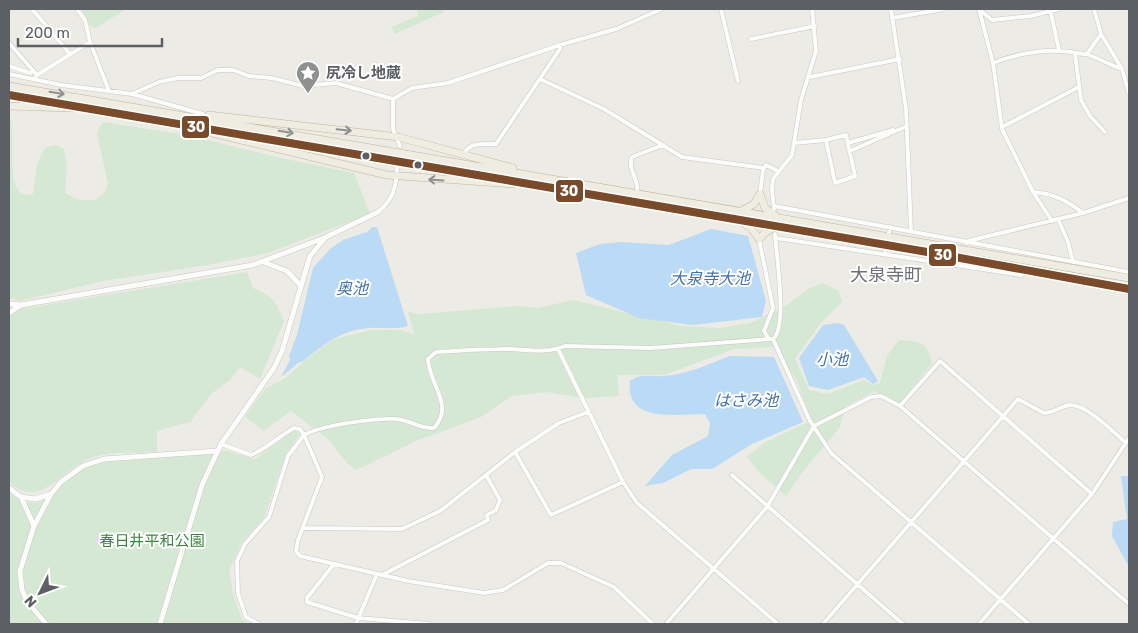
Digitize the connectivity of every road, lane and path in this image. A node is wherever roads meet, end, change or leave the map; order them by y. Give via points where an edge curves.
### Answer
1 (32, 9) edge
2 (77, 9) edge
3 (662, 9) edge
4 (721, 9) edge
5 (812, 9) edge
6 (891, 9) edge
7 (944, 9) edge
8 (1059, 9) edge
9 (1094, 9) edge
10 (979, 10) edge
11 (1050, 10) edge
12 (892, 18) junction
13 (815, 26) junction
14 (1101, 34) junction
15 (751, 39) dead end
16 (90, 42) junction
17 (9, 43) edge
18 (560, 45) junction
19 (1059, 50) junction
20 (70, 54) junction
21 (1075, 54) junction
22 (1087, 54) junction
23 (900, 60) junction
24 (993, 63) junction
25 (9, 66) edge
26 (33, 70) junction
27 (1122, 70) junction
28 (9, 74) edge
29 (37, 75) junction
30 (810, 77) junction
31 (540, 78) junction
32 (35, 80) junction
33 (738, 81) dead end
34 (9, 86) edge
35 (1078, 87) junction
36 (109, 91) junction
37 (132, 94) junction
38 (1129, 94) edge
39 (9, 95) edge
40 (393, 99) junction
41 (9, 106) edge
42 (84, 106) junction
43 (203, 114) junction
44 (192, 116) junction
45 (191, 125) junction
46 (907, 126) junction
47 (1002, 127) junction
48 (1105, 132) dead end
49 (398, 137) junction
50 (826, 140) junction
51 (794, 143) junction
52 (848, 143) junction
53 (662, 145) junction
54 (400, 146) dead end
55 (850, 151) junction
56 (464, 153) junction
57 (397, 164) dead end
58 (764, 168) junction
59 (778, 171) junction
60 (521, 173) junction
61 (397, 176) junction
62 (519, 182) junction
63 (1033, 192) junction
64 (637, 193) junction
65 (760, 194) junction
66 (1129, 198) edge
67 (740, 211) junction
68 (378, 212) joint
69 (1082, 213) junction
70 (778, 217) junction
71 (738, 219) junction
72 (1058, 219) junction
73 (1052, 221) junction
74 (890, 227) junction
75 (911, 230) junction
76 (776, 233) junction
77 (888, 236) junction
78 (326, 237) junction
79 (759, 239) junction
80 (966, 243) junction
81 (886, 244) junction
82 (885, 254) junction
83 (263, 262) junction
84 (1073, 262) junction
85 (1030, 271) junction
86 (1129, 272) edge
87 (1129, 278) edge
88 (302, 286) junction
89 (1129, 289) edge
90 (9, 304) edge
91 (21, 305) junction
92 (9, 313) edge
93 (771, 339) junction
94 (558, 349) junction
95 (900, 406) junction
96 (588, 412) junction
97 (1003, 416) junction
98 (814, 426) junction
99 (304, 435) junction
100 (1129, 438) edge
101 (1126, 443) junction
102 (221, 444) junction
103 (217, 451) junction
104 (515, 452) junction
105 (964, 461) junction
106 (486, 475) junction
107 (732, 475) dead end
108 (624, 482) junction
109 (9, 488) edge
110 (51, 494) junction
111 (1092, 494) junction
112 (21, 497) junction
113 (767, 506) junction
114 (911, 522) junction
115 (34, 526) junction
116 (304, 528) junction
117 (1053, 538) junction
118 (334, 564) junction
119 (713, 568) junction
120 (380, 575) junction
121 (857, 585) junction
122 (1000, 600) junction
123 (1129, 604) edge
124 (358, 618) junction
125 (46, 624) edge
126 (160, 624) edge
127 (259, 624) edge
128 (356, 624) edge
129 (429, 624) edge
130 (653, 624) edge
131 (666, 624) edge
132 (778, 624) edge
133 (823, 624) edge
134 (903, 624) edge
135 (979, 624) edge
136 (1029, 624) edge

1 - 20 street
2 - 16 street via 85,20
3 - 18 street via 616,30
4 - 33 street
5 - 13 street
6 - 12 street
7 - 12 street
8 - 11 street
9 - 14 street
10 - 11 street via 992,20
10 - 24 street
11 - 19 street
12 - 23 street
13 - 15 street
13 - 30 street via 816,52
14 - 22 street
14 - 27 street
16 - 20 street
16 - 36 street
17 - 26 street
18 - 31 street
18 - 40 street via 448,83 412,88
19 - 21 street
19 - 24 street via 1009,56
20 - 29 street
21 - 22 street
21 - 35 street
22 - 27 street
23 - 30 street
23 - 46 street
24 - 47 street
25 - 26 street
26 - 29 street
27 - 38 street
28 - 32 street
29 - 32 street
30 - 51 street via 801,100
31 - 53 street via 604,109
31 - 56 street via 496,144 468,146
32 - 36 street
34 -> 44 highway
35 - 47 street
35 - 48 street via 1088,113
36 - 37 street
37 - 40 street via 159,82 201,78 218,70 233,70 303,86 336,83
37 - 43 street
39 - 42 highway
40 - 49 street via 393,129
41 - 42 highway
42 - 45 highway
43 - 44 highway
43 -> 49 highway
44 -> 60 highway
45 - 61 highway via 197,130
45 - 62 highway
46 - 52 street
46 - 55 street
46 - 75 street
47 - 63 street
49 - 54 street
49 - 56 highway
50 - 51 street
50 - 52 street via 846,135
50 - 55 street via 835,183 855,176
51 - 59 street via 792,155
52 - 55 street
53 - 58 street via 682,157
53 - 64 street via 632,156 630,165 638,183
56 - 60 highway
57 - 61 street
58 - 59 street via 772,166
58 - 65 street
59 - 74 street via 773,179 774,208
60 - 64 highway
62 -> 61 highway
61 - 68 street via 394,195
62 - 71 highway
63 - 69 street via 1050,193
63 - 73 street
64 - 67 highway
65 - 67 highway via 754,204
65 - 70 highway via 765,208
66 - 69 street
67 - 70 highway
68 - 78 street
69 - 72 street
70 - 77 highway
71 - 76 highway
71 - 79 highway
72 - 73 street
72 - 84 street
73 - 80 street
74 - 75 street
74 - 77 street
75 - 80 street
76 - 79 highway via 766,232
76 - 81 highway
76 - 82 street
76 - 93 street via 781,307 778,333
77 - 81 street
77 - 87 highway
78 - 83 street
78 - 88 street via 310,256
79 - 93 street via 773,308 764,331
80 - 84 street
81 - 82 street
81 - 85 highway
82 - 85 street via 1021,275
83 - 88 street via 287,270
83 - 91 street
84 - 86 street
85 - 89 highway
88 - 102 street via 274,368
90 - 91 street
91 - 92 street
93 - 94 street via 703,346 565,346
93 - 98 street
94 - 96 street
94 - 99 street via 436,352 428,359 429,369 444,412 434,428 395,419 329,426
95 - 97 street via 940,361
95 - 98 street via 881,396 871,397
95 - 105 street
96 - 104 street via 559,424
96 - 108 street
97 - 101 street via 1018,399 1044,413 1070,405 1094,415
97 - 105 street
97 - 111 street
98 - 113 street
98 - 114 street via 832,453
99 - 102 street via 300,429 294,428 265,450 252,455
99 - 116 street via 322,476
99 - 127 street via 288,456 269,517 245,544 237,561 237,585 246,617
100 - 101 street
101 - 111 street
102 - 103 street
103 - 110 street via 104,459 76,470
103 - 126 street via 197,499
104 - 106 street
104 - 108 street via 551,515
105 - 114 street
105 - 117 street
106 - 116 street via 440,511 402,529
106 - 120 street via 500,500 496,510 487,515 488,520
107 - 113 street
108 - 119 street via 637,503
109 - 112 street
110 - 112 street via 36,499
110 - 115 street
111 - 117 street
112 - 115 street
113 - 119 street
113 - 121 street
114 - 121 street
114 - 122 street
115 - 125 street via 21,563 20,581 27,602
116 - 118 street via 296,546 300,556
117 - 122 street
117 - 123 street
118 - 120 street
118 - 124 street via 307,602
119 - 131 street
119 - 132 street
120 - 124 street
120 - 130 street via 494,593 554,561 614,586
121 - 133 street
121 - 134 street
122 - 135 street
122 - 136 street
124 - 128 street
124 - 129 street

